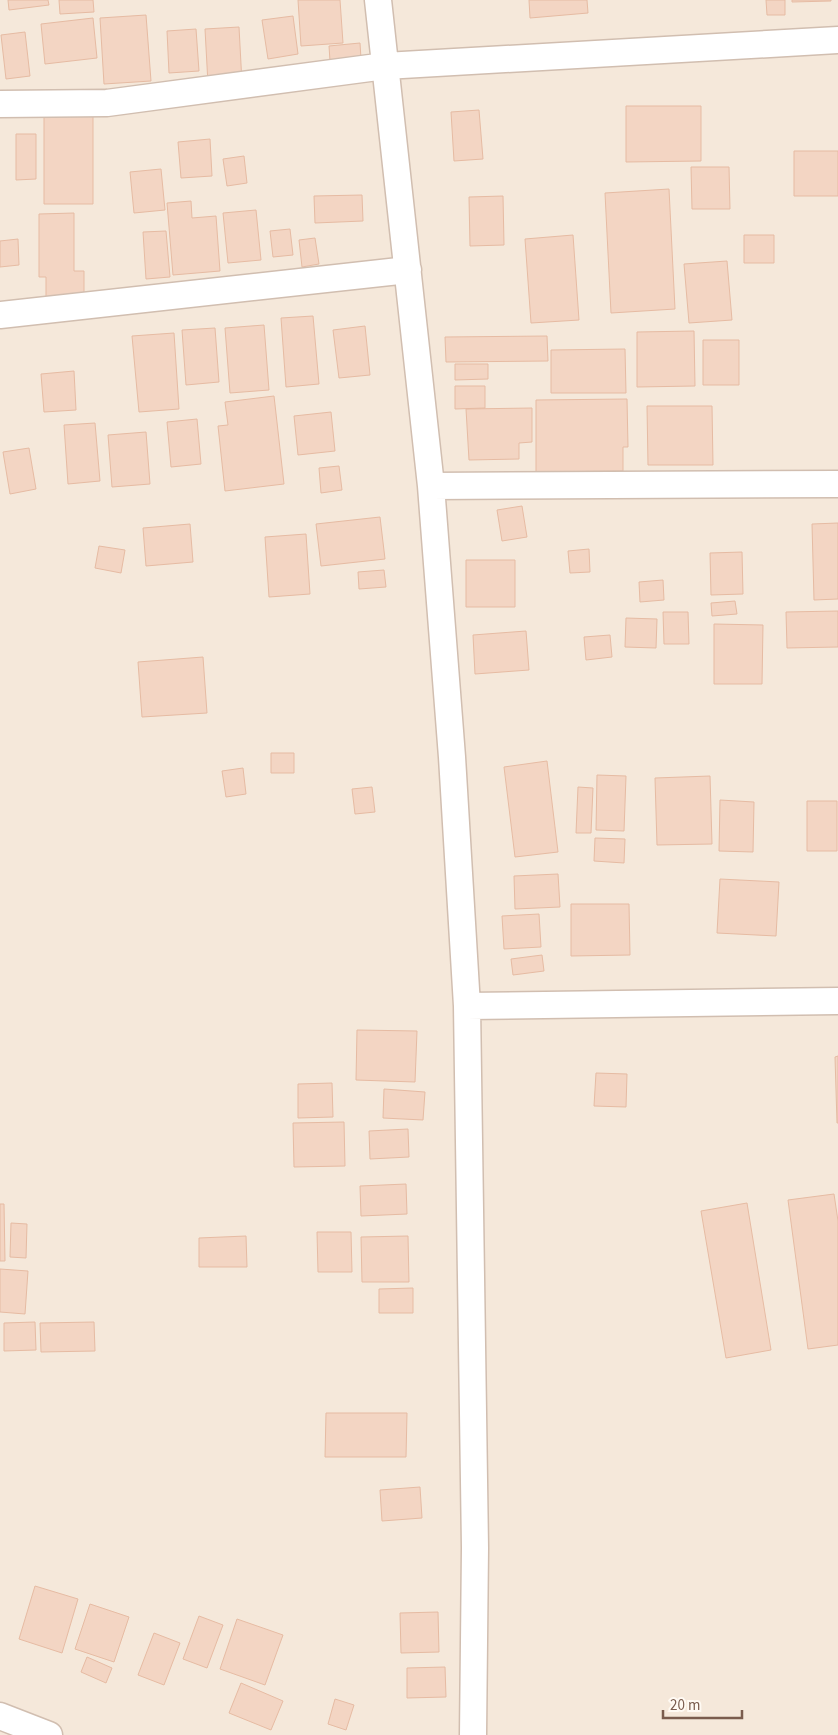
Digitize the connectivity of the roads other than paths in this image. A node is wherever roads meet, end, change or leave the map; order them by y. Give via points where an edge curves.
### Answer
1 (378, 0) edge
2 (838, 40) edge
3 (385, 66) junction
4 (0, 104) edge
5 (408, 270) junction
6 (0, 315) edge
7 (838, 484) edge
8 (431, 486) junction
9 (838, 1001) edge
10 (467, 1006) junction
11 (0, 1716) edge
12 (49, 1735) edge
13 (473, 1735) edge

1 - 3 street
2 - 3 street
3 - 4 street via 107,103
3 - 5 street
5 - 6 street
5 - 8 street
7 - 8 street
8 - 10 street
9 - 10 street
10 - 13 street via 475,1548
11 - 12 street

